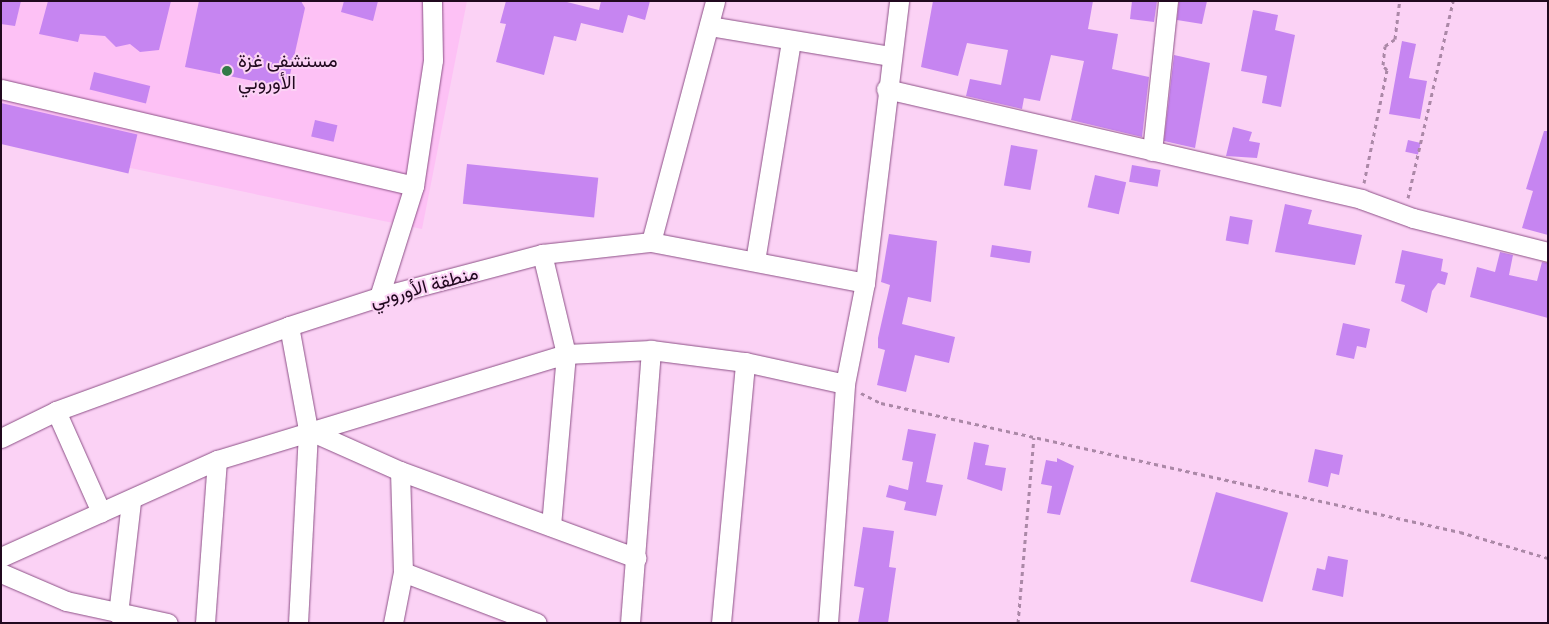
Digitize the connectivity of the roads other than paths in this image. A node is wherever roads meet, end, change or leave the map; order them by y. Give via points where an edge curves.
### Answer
1 (432, 1) edge
2 (715, 1) edge
3 (899, 1) edge
4 (1168, 1) edge
5 (709, 26) junction
6 (791, 42) junction
7 (891, 56) junction
8 (886, 89) junction
9 (1, 90) edge
10 (1152, 152) junction
11 (414, 186) junction
12 (651, 242) junction
13 (1548, 252) edge
14 (542, 254) junction
15 (755, 261) junction
16 (865, 283) junction
17 (379, 296) junction
18 (289, 326) junction
19 (651, 350) junction
20 (566, 354) junction
21 (745, 362) junction
22 (845, 384) junction
23 (56, 411) junction
24 (308, 430) junction
25 (1, 438) edge
26 (217, 460) junction
27 (400, 471) junction
28 (131, 501) junction
29 (101, 512) junction
30 (551, 526) junction
31 (1, 557) edge
32 (637, 558) junction
33 (402, 572) junction
34 (1, 573) edge
35 (118, 614) junction
36 (168, 623) edge
37 (205, 623) edge
38 (298, 623) edge
39 (393, 623) edge
40 (537, 623) edge
41 (630, 623) edge
42 (721, 623) edge
43 (828, 623) edge

1 - 11 street via 433,60
2 - 5 street
3 - 7 street
4 - 10 street
5 - 6 street
5 - 12 street
6 - 7 street
6 - 15 street
7 - 8 street
8 - 10 street
8 - 16 street
9 - 11 street
10 - 13 street via 1361,199 1404,215
11 - 17 street
12 - 14 street, منطقة الأوروبي
12 - 15 street, منطقة الأوروبي
14 - 17 street, منطقة الأوروبي
14 - 20 street
15 - 16 street, منطقة الأوروبي
16 - 22 street
17 - 18 street, منطقة الأوروبي
18 - 23 street, منطقة الأوروبي
18 - 24 street
19 - 20 street
19 - 21 street
19 - 32 street
20 - 24 street
20 - 30 street
21 - 22 street
21 - 42 street
22 - 43 street
23 - 25 street, منطقة الأوروبي
23 - 29 street
24 - 26 street
24 - 27 street
24 - 38 street
26 - 28 street
26 - 37 street
27 - 30 street
27 - 33 street
28 - 29 street
28 - 35 street
29 - 31 street
30 - 32 street
32 - 41 street
33 - 39 street
33 - 40 street
34 - 35 street via 66,601
35 - 36 street

